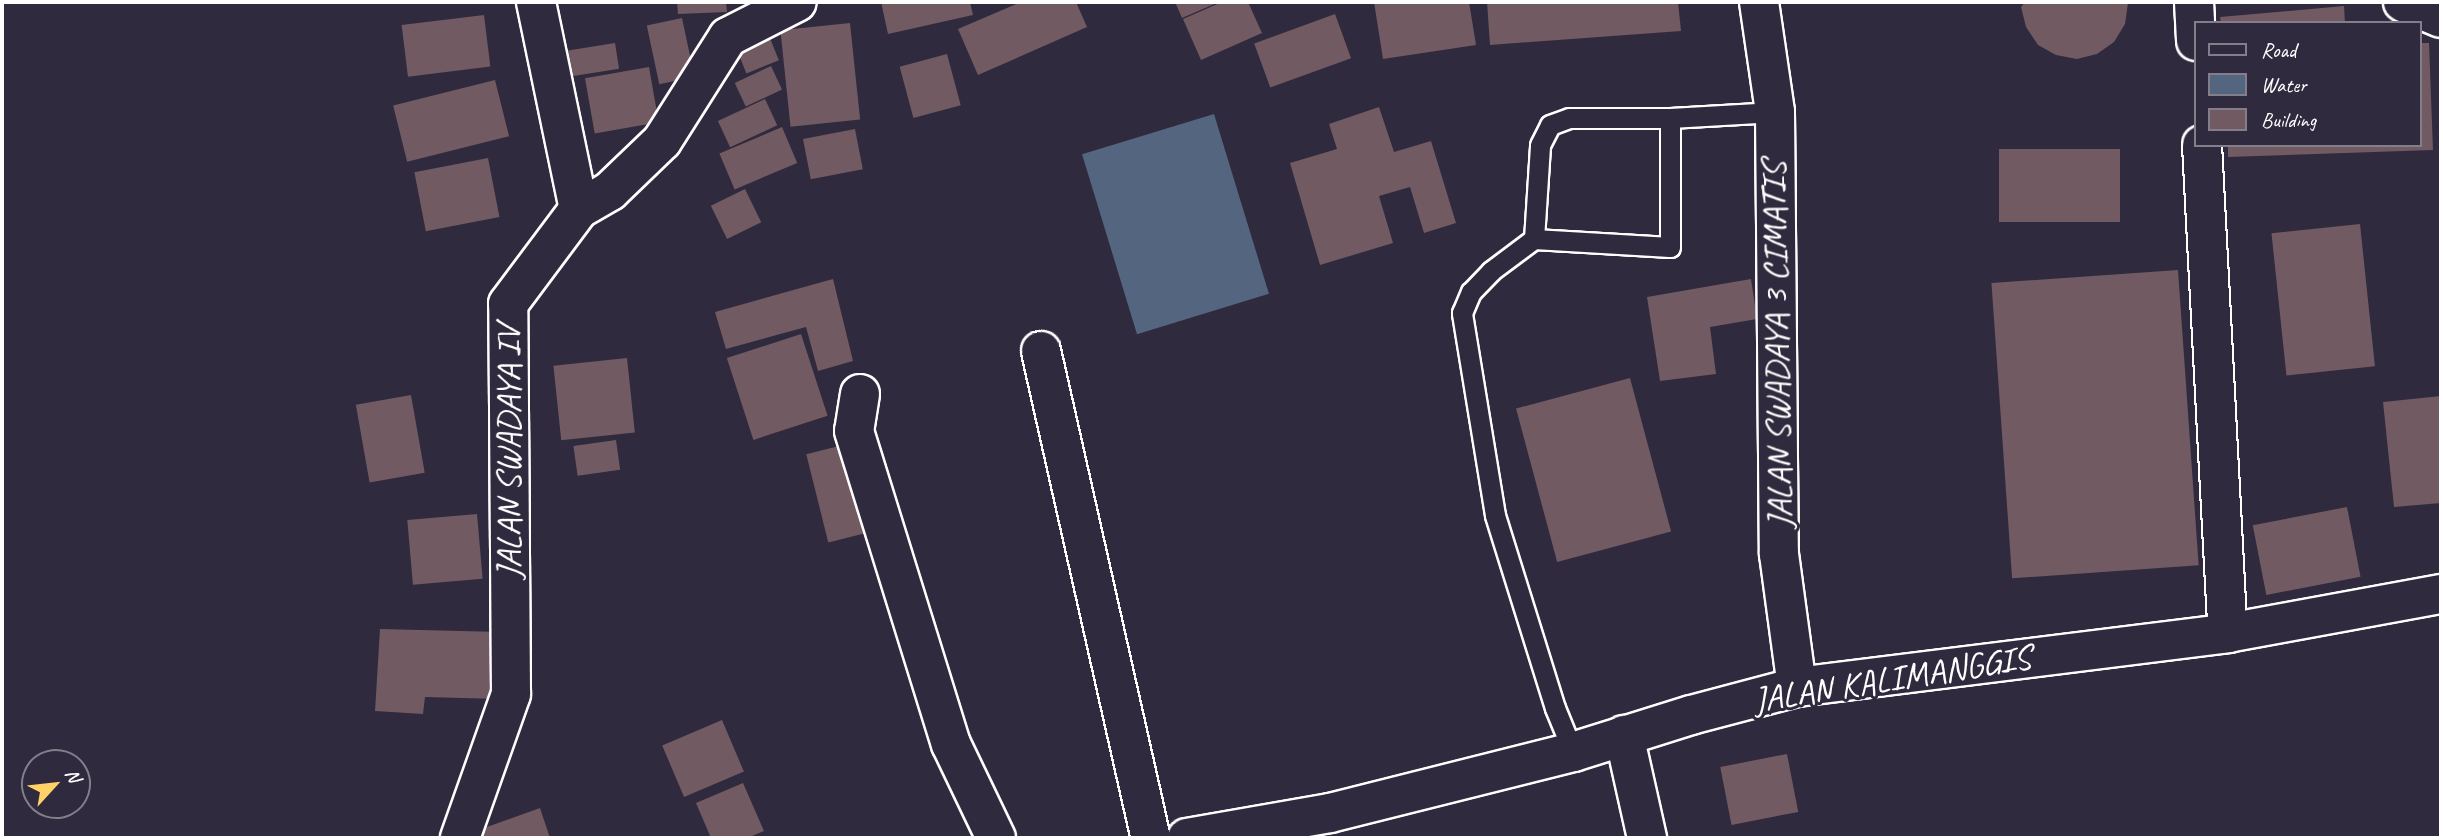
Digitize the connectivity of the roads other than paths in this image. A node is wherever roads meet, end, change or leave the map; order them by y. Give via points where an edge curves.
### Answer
1 (536, 2) edge
2 (797, 2) edge
3 (1759, 2) edge
4 (2194, 2) edge
5 (2403, 2) edge
6 (2441, 18) edge
7 (2195, 21) edge
8 (1775, 112) junction
9 (1670, 118) junction
10 (2202, 147) edge
11 (579, 209) junction
12 (1534, 239) junction
13 (1041, 351) dead end
14 (860, 394) dead end
15 (2441, 594) edge
16 (2228, 633) junction
17 (1797, 687) junction
18 (1624, 735) junction
19 (1573, 752) junction
20 (460, 838) edge
21 (996, 838) edge
22 (1151, 838) edge
23 (1187, 838) edge
24 (1647, 838) edge

1 - 11 street
2 - 11 street via 728,37 662,141 610,191
3 - 8 street, JALAN SWADAYA 3 CIMATIS
4 - 7 street
5 - 6 street
8 - 9 lane
8 - 17 street, JALAN SWADAYA 3 CIMATIS via 1779,554
9 - 12 lane via 1569,118 1550,125 1540,145
9 - 12 lane via 1670,247
10 - 16 street
11 - 20 street, JALAN SWADAYA IV via 508,304 511,694
12 - 19 lane via 1491,271 1471,292 1462,313 1495,515
13 - 22 street
14 - 21 street via 854,431 951,744
15 - 16 street, JALAN KALIMANGGIS
16 - 17 street, JALAN KALIMANGGIS
17 - 18 street, JALAN KALIMANGGIS
18 - 19 street, JALAN KALIMANGGIS
18 - 24 street
19 - 23 street, JALAN KALIMANGGIS via 1330,813

